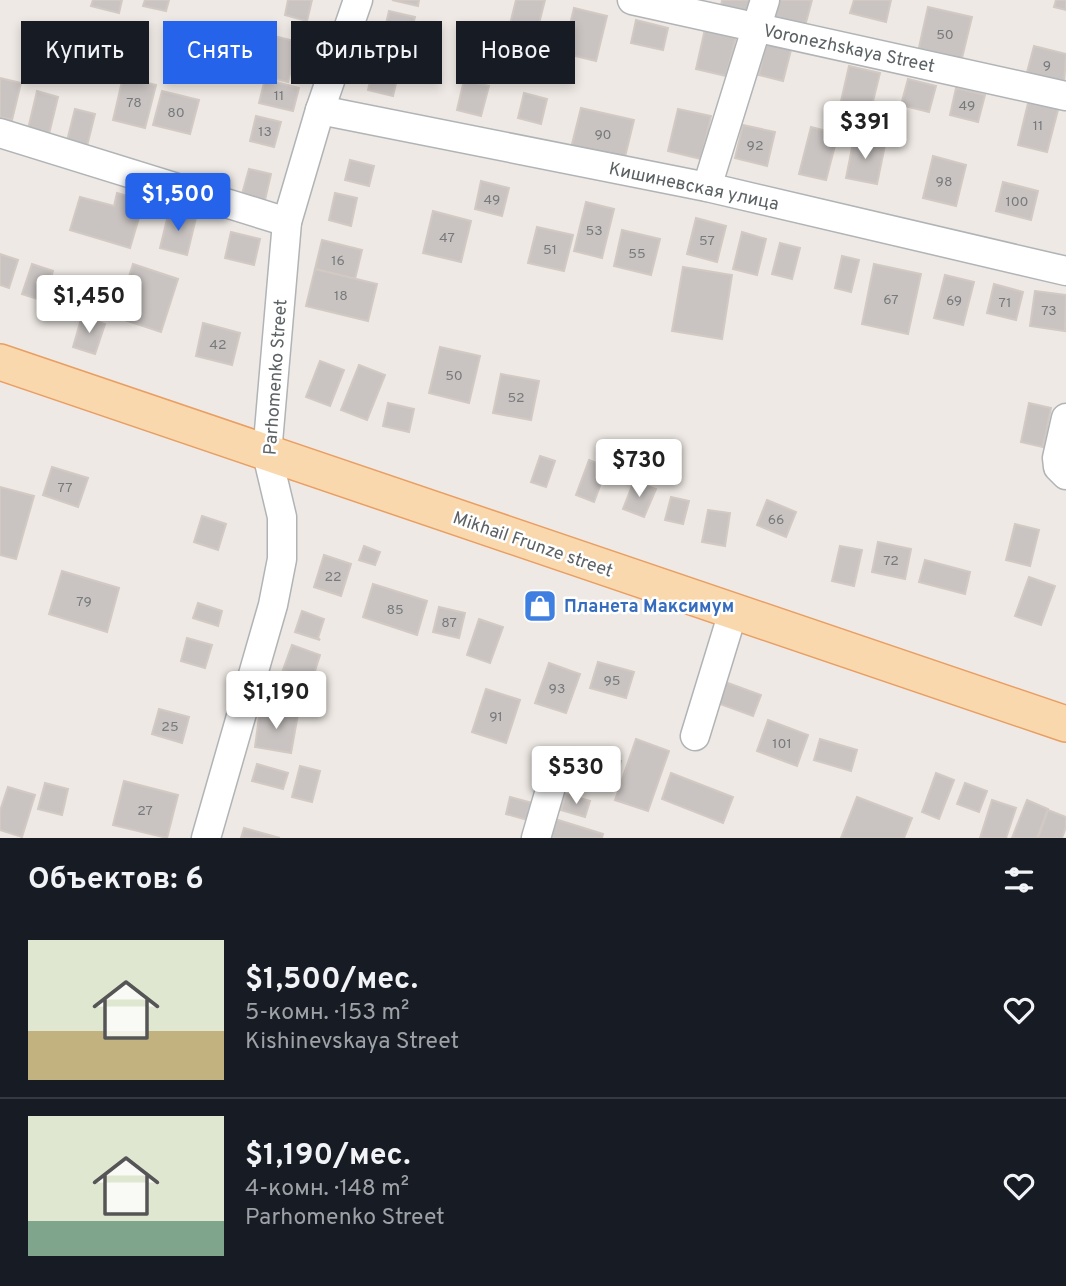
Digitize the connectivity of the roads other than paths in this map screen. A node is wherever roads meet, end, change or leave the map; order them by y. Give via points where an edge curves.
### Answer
1 (358, 0) edge
2 (632, 0) edge
3 (765, 0) edge
4 (758, 27) junction
5 (1066, 96) edge
6 (320, 110) junction
7 (0, 133) edge
8 (707, 187) junction
9 (287, 222) junction
10 (1066, 271) edge
11 (0, 362) edge
12 (1066, 418) edge
13 (267, 454) junction
14 (1066, 475) edge
15 (733, 612) junction
16 (1066, 724) edge
17 (695, 736) dead end
18 (555, 773) dead end
19 (206, 838) edge
20 (536, 838) edge

1 - 6 street, Parhomenko Street
2 - 4 street, Voronezhskaya Street
3 - 4 street
4 - 5 street, Voronezhskaya Street
4 - 8 street
6 - 8 street, Кишиневская улица
6 - 9 street, Parhomenko Street
7 - 9 street
8 - 10 street, Кишиневская улица
9 - 13 street, Parhomenko Street
11 - 13 main road, Mikhail Frunze street
12 - 14 street via 1057,458
13 - 15 main road, Mikhail Frunze street
13 - 19 street, Parhomenko Street via 282,517 282,559
15 - 16 main road, Mikhail Frunze street
15 - 17 street
18 - 20 street

